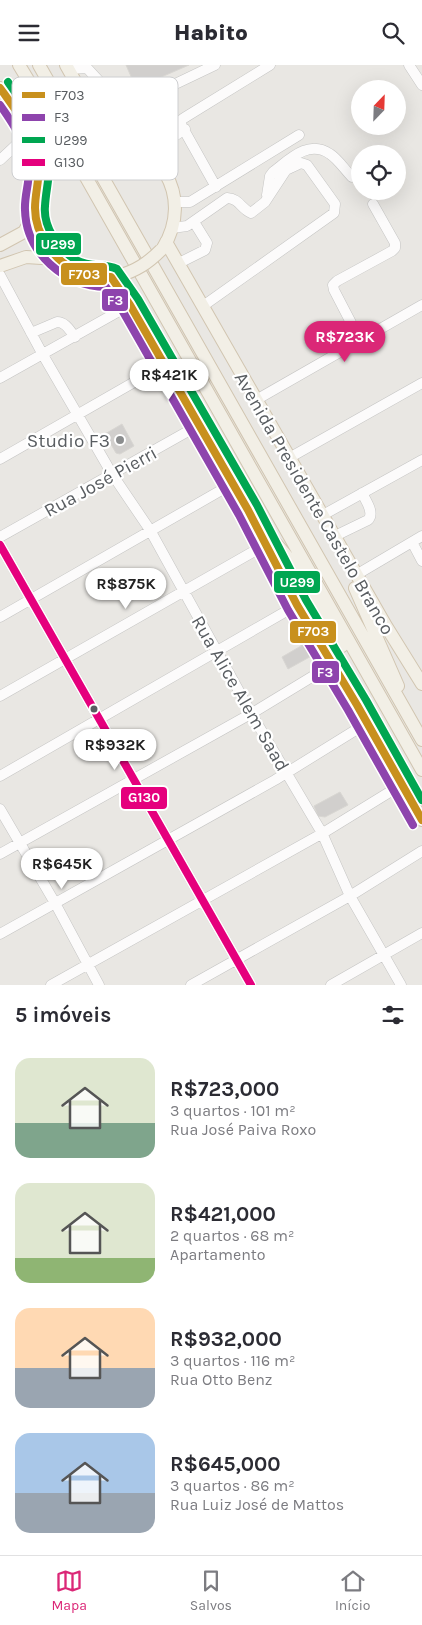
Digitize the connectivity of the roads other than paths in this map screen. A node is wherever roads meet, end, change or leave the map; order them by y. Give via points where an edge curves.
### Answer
1 (19, 65) edge
2 (39, 65) edge
3 (215, 65) edge
4 (270, 65) edge
5 (409, 65) edge
6 (67, 67) edge
7 (26, 77) edge
8 (46, 77) edge
9 (96, 77) edge
10 (178, 82) edge
11 (422, 85) edge
12 (0, 88) edge
13 (12, 106) edge
14 (182, 125) junction
15 (178, 128) edge
16 (299, 135) dead end
17 (12, 149) edge
18 (0, 160) edge
19 (351, 176) edge
20 (88, 180) edge
21 (104, 180) edge
22 (169, 180) edge
23 (40, 182) edge
24 (216, 187) junction
25 (267, 198) junction
26 (175, 202) junction
27 (373, 204) dead end
28 (35, 213) junction
29 (194, 222) junction
30 (172, 228) junction
31 (0, 245) edge
32 (164, 246) junction
33 (57, 259) junction
34 (179, 263) junction
35 (0, 266) edge
36 (0, 275) edge
37 (115, 277) junction
38 (130, 305) junction
39 (203, 305) junction
40 (422, 305) edge
41 (31, 333) junction
42 (74, 337) junction
43 (360, 340) junction
44 (43, 355) junction
45 (164, 365) junction
46 (0, 378) edge
47 (422, 383) edge
48 (256, 399) junction
49 (78, 414) junction
50 (199, 425) junction
51 (289, 458) junction
52 (0, 459) edge
53 (422, 460) edge
54 (112, 474) junction
55 (232, 484) junction
56 (362, 493) junction
57 (248, 511) junction
58 (323, 515) junction
59 (150, 530) junction
60 (422, 536) edge
61 (0, 537) edge
62 (335, 537) junction
63 (412, 542) junction
64 (0, 545) edge
65 (265, 545) junction
66 (422, 561) edge
67 (356, 575) junction
68 (184, 591) junction
69 (31, 599) junction
70 (298, 605) junction
71 (0, 617) edge
72 (217, 652) junction
73 (65, 658) junction
74 (333, 665) junction
75 (422, 684) edge
76 (0, 696) edge
77 (251, 713) junction
78 (100, 719) junction
79 (411, 720) junction
80 (367, 723) junction
81 (422, 739) edge
82 (406, 742) junction
83 (422, 770) edge
84 (287, 773) junction
85 (0, 776) edge
86 (134, 780) junction
87 (401, 785) junction
88 (0, 809) edge
89 (422, 820) edge
90 (322, 833) junction
91 (168, 839) junction
92 (19, 843) junction
93 (422, 851) edge
94 (0, 854) edge
95 (350, 896) junction
96 (202, 899) junction
97 (55, 903) junction
98 (422, 933) edge
99 (0, 934) edge
100 (384, 956) junction
101 (236, 959) junction
102 (88, 964) junction
103 (51, 985) edge
104 (99, 985) edge
105 (191, 985) edge
106 (251, 985) edge
107 (331, 985) edge
108 (400, 985) edge

1 - 7 main road, Avenida Presidente Castelo Branco
2 - 8 main road, Avenida Presidente Castelo Branco
3 - 10 street
4 - 14 street
5 - 11 street
6 - 9 street via 88,68
12 - 13 main road
14 - 15 street
14 - 24 street
16 - 24 street
17 - 18 street
19 - 25 street via 330,154 310,148 273,172
20 - 82 main road, Avenida Presidente Castelo Branco
21 - 79 main road, Avenida Presidente Castelo Branco
22 - 26 main road
23 - 28 main road via 35,197
24 - 26 street via 190,203
25 - 29 street via 251,213 236,199 227,198
25 - 39 street via 286,170 302,163 307,165 336,208 334,213
26 - 30 main road
27 - 43 street via 395,248 333,285
28 - 31 main road via 24,232
28 - 33 main road via 42,238
29 - 30 street
29 - 34 street via 207,246
30 - 32 main road
32 - 34 main road, Avenida Presidente Castelo Branco
32 - 37 main road, bridge via 135,271
33 - 35 main road via 26,257
33 - 37 main road via 82,273
34 - 39 main road, Avenida Presidente Castelo Branco
36 - 41 street, Rua Alice Alem Saad
37 - 38 main road
38 - 42 street
38 - 45 main road
39 - 48 main road, Avenida Presidente Castelo Branco
40 - 43 street
41 - 42 street via 57,321 64,323
41 - 44 street, Rua Alice Alem Saad
42 - 44 street
43 - 48 street
44 - 46 street
44 - 49 street, Rua Alice Alem Saad
45 - 49 street
45 - 50 main road
47 - 51 street
48 - 51 main road, Avenida Presidente Castelo Branco
49 - 52 street
49 - 54 street, Rua Alice Alem Saad
50 - 54 street, Rua José Pierri
50 - 55 main road
51 - 58 main road, Avenida Presidente Castelo Branco
53 - 56 street
54 - 59 street, Rua Alice Alem Saad
54 - 61 street, Rua José Pierri
55 - 57 main road
55 - 59 street
56 - 58 street
56 - 62 street via 370,517
57 - 65 main road
57 - 82 main road via 290,560 361,677
58 - 62 main road, Avenida Presidente Castelo Branco
59 - 68 street, Rua Alice Alem Saad
59 - 69 street
60 - 63 street
62 - 67 main road, Avenida Presidente Castelo Branco
62 - 79 main road via 340,555 394,672
63 - 66 street
63 - 67 street
64 - 69 street
65 - 68 street
65 - 70 main road
67 - 75 main road, Avenida Presidente Castelo Branco
68 - 72 street, Rua Alice Alem Saad
68 - 73 street
69 - 71 street
69 - 73 street
70 - 72 street
70 - 74 main road
72 - 77 street, Rua Alice Alem Saad
72 - 78 street
73 - 76 street
73 - 78 street
74 - 77 street
74 - 80 main road
77 - 84 street, Rua Alice Alem Saad
77 - 86 street
78 - 85 street
78 - 86 street
79 - 81 main road, Avenida Presidente Castelo Branco
80 - 84 street
80 - 87 main road
82 - 83 main road, Avenida Presidente Castelo Branco
84 - 90 street, Rua Alice Alem Saad
84 - 91 street
86 - 91 street
86 - 92 street
87 - 89 main road
87 - 90 street
88 - 92 street
90 - 95 street, Rua Alice Alem Saad
90 - 96 street
91 - 96 street
91 - 97 street
92 - 94 street
92 - 97 street
93 - 95 street
95 - 100 street, Rua Alice Alem Saad
95 - 101 street
96 - 101 street
96 - 102 street
97 - 99 street
97 - 102 street
98 - 100 street
100 - 107 street
100 - 108 street, Rua Alice Alem Saad
101 - 105 street
101 - 106 street
102 - 103 street
102 - 104 street

